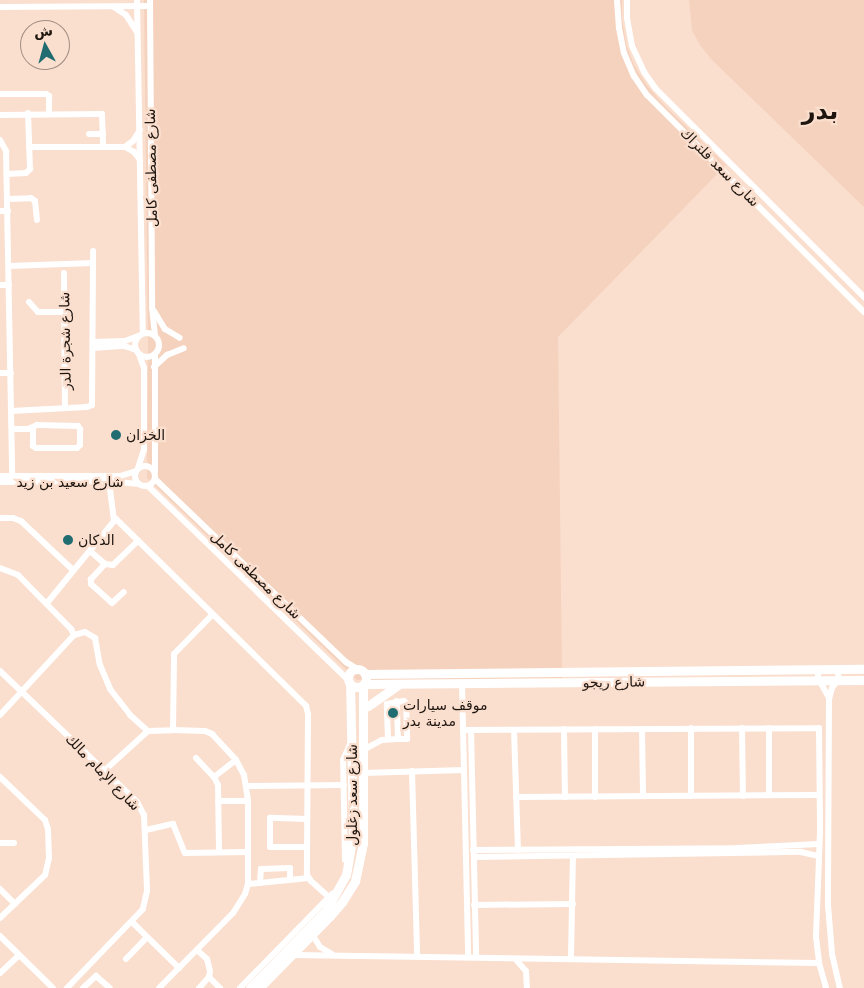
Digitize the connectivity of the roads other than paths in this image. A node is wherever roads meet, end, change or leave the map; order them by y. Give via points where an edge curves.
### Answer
1 (618, 0) edge
2 (627, 0) edge
3 (137, 3) edge
4 (150, 3) edge
5 (0, 7) edge
6 (112, 7) junction
7 (139, 36) junction
8 (657, 90) junction
9 (0, 94) edge
10 (650, 97) junction
11 (28, 113) junction
12 (49, 113) junction
13 (0, 114) edge
14 (140, 128) junction
15 (89, 134) dead end
16 (103, 134) junction
17 (0, 140) edge
18 (29, 147) junction
19 (103, 147) junction
20 (125, 147) junction
21 (725, 157) junction
22 (141, 161) junction
23 (718, 165) junction
24 (733, 165) junction
25 (726, 172) junction
26 (5, 178) edge
27 (8, 199) junction
28 (0, 211) edge
29 (8, 211) junction
30 (38, 220) dead end
31 (93, 251) dead end
32 (93, 262) junction
33 (9, 266) junction
34 (64, 273) dead end
35 (0, 285) edge
36 (9, 285) junction
37 (864, 297) edge
38 (29, 302) dead end
39 (153, 311) junction
40 (64, 312) junction
41 (864, 312) edge
42 (144, 314) junction
43 (141, 335) junction
44 (155, 336) junction
45 (180, 338) dead end
46 (93, 345) junction
47 (184, 348) dead end
48 (138, 352) junction
49 (155, 354) junction
50 (154, 369) junction
51 (144, 371) junction
52 (0, 373) edge
53 (11, 373) junction
54 (65, 408) junction
55 (11, 411) junction
56 (33, 428) junction
57 (12, 429) junction
58 (144, 454) junction
59 (154, 454) junction
60 (137, 469) junction
61 (155, 471) junction
62 (0, 476) edge
63 (12, 476) junction
64 (125, 478) junction
65 (155, 479) junction
66 (109, 481) junction
67 (0, 482) edge
68 (140, 484) junction
69 (148, 486) junction
70 (0, 518) edge
71 (114, 518) junction
72 (138, 541) junction
73 (90, 551) junction
74 (105, 564) junction
75 (0, 568) edge
76 (74, 570) junction
77 (124, 592) dead end
78 (47, 603) junction
79 (212, 615) junction
80 (74, 635) junction
81 (344, 659) junction
82 (336, 666) junction
83 (357, 669) junction
84 (864, 669) edge
85 (818, 670) junction
86 (837, 670) junction
87 (0, 671) edge
88 (578, 672) junction
89 (365, 674) junction
90 (383, 674) junction
91 (819, 680) junction
92 (838, 680) junction
93 (864, 680) edge
94 (348, 682) junction
95 (578, 682) junction
96 (383, 684) junction
97 (400, 684) junction
98 (462, 684) junction
99 (363, 685) junction
100 (22, 692) junction
101 (829, 699) junction
102 (363, 708) junction
103 (0, 715) edge
104 (691, 728) junction
105 (742, 728) junction
106 (768, 728) junction
107 (564, 729) junction
108 (595, 729) junction
109 (642, 729) junction
110 (173, 730) junction
111 (463, 730) junction
112 (471, 730) junction
113 (514, 730) junction
114 (148, 731) junction
115 (388, 739) junction
116 (352, 741) junction
117 (363, 750) junction
118 (196, 758) dead end
119 (236, 760) junction
120 (104, 770) junction
121 (464, 770) junction
122 (412, 771) junction
123 (363, 773) junction
124 (0, 777) edge
125 (214, 777) junction
126 (344, 785) junction
127 (247, 786) junction
128 (306, 786) junction
129 (819, 795) junction
130 (643, 796) junction
131 (691, 796) junction
132 (743, 796) junction
133 (769, 796) junction
134 (516, 797) junction
135 (565, 797) junction
136 (596, 797) junction
137 (465, 800) junction
138 (472, 800) junction
139 (218, 801) junction
140 (248, 801) junction
141 (307, 819) junction
142 (146, 830) junction
143 (0, 843) edge
144 (14, 843) dead end
145 (819, 844) junction
146 (307, 847) junction
147 (473, 850) junction
148 (508, 850) junction
149 (518, 850) junction
150 (698, 851) junction
151 (219, 852) junction
152 (248, 852) junction
153 (572, 856) junction
154 (818, 856) junction
155 (509, 857) junction
156 (474, 858) junction
157 (309, 878) junction
158 (290, 880) junction
159 (260, 883) junction
160 (248, 884) junction
161 (0, 889) edge
162 (329, 897) junction
163 (15, 904) junction
164 (573, 904) junction
165 (474, 905) junction
166 (0, 918) edge
167 (132, 922) junction
168 (312, 934) junction
169 (0, 936) edge
170 (147, 937) junction
171 (197, 950) junction
172 (18, 954) junction
173 (417, 954) junction
174 (292, 955) junction
175 (476, 955) junction
176 (468, 956) junction
177 (572, 957) junction
178 (126, 959) dead end
179 (516, 960) junction
180 (535, 960) junction
181 (744, 960) junction
182 (819, 961) junction
183 (179, 968) junction
184 (526, 971) junction
185 (0, 973) edge
186 (209, 977) junction
187 (262, 982) edge
188 (53, 988) edge
189 (67, 988) edge
190 (83, 988) edge
191 (110, 988) edge
192 (159, 988) edge
193 (199, 988) edge
194 (220, 988) edge
195 (240, 988) edge
196 (250, 988) edge
197 (527, 988) edge
198 (826, 988) edge
199 (840, 988) edge

1 - 10 street, شارع سعد فلتراك via 618,28 624,53 634,76
2 - 8 street, شارع سعد فلتراك via 632,46
3 - 4 street
3 - 6 street
3 - 7 street, شارع مصطفى كامل
4 - 39 street, شارع مصطفى كامل
5 - 6 street
6 - 7 street via 131,21
7 - 14 street, شارع مصطفى كامل
8 - 10 street
8 - 21 street, شارع سعد فلتراك
9 - 12 street via 46,94
10 - 23 street, شارع سعد فلتراك
11 - 12 street
11 - 13 street
11 - 18 street
12 - 16 street via 102,114
14 - 20 street via 133,141
14 - 22 street, شارع مصطفى كامل
15 - 16 street
16 - 19 street
17 - 26 street via 6,147
18 - 19 street
18 - 26 street via 28,172
19 - 20 street
20 - 22 street
21 - 23 street
21 - 24 street, شارع سعد فلتراك
22 - 42 street, شارع مصطفى كامل
23 - 25 street, شارع سعد فلتراك
24 - 25 street
24 - 37 street, شارع سعد فلتراك
25 - 41 street, شارع سعد فلتراك
26 - 27 street
27 - 29 street
27 - 30 street via 31,198 35,201
28 - 29 street
29 - 33 street
31 - 32 street
32 - 33 street
32 - 46 street
33 - 36 street
34 - 40 street, شارع شجرة الدر
35 - 36 street
36 - 53 street
38 - 40 street via 38,312
39 - 42 street via 148,318
39 - 44 street, شارع مصطفى كامل
39 - 45 street via 160,323
40 - 54 street, شارع شجرة الدر
42 - 43 street, شارع مصطفى كامل
43 - 44 street
43 - 46 street via 125,341
43 - 48 street via 135,344
44 - 49 street via 159,346
46 - 48 street via 124,346
46 - 54 street via 93,403 87,407
47 - 50 street via 167,355
48 - 49 street via 146,357
48 - 51 street
49 - 50 street
50 - 51 street
50 - 59 street
51 - 58 street
52 - 53 street
53 - 55 street
54 - 55 street
55 - 57 street
56 - 56 street via 79,427 80,446 36,448 33,446
56 - 57 street
57 - 63 street
58 - 59 street
58 - 60 street
59 - 61 street
60 - 61 street via 149,466
60 - 64 street, شارع سعيد بن زيد
60 - 68 street via 135,478
61 - 65 street
62 - 63 street, شارع سعيد بن زيد
63 - 64 street, شارع سعيد بن زيد
64 - 66 street, شارع سعيد بن زيد
64 - 68 street, شارع سعيد بن زيد
65 - 69 street
65 - 81 street, شارع مصطفى كامل
66 - 67 street, شارع سعيد بن زيد
66 - 71 street
68 - 69 street
69 - 82 street, شارع مصطفى كامل
70 - 76 street via 21,520
71 - 72 street
71 - 73 street
72 - 74 street via 115,564
72 - 79 street
73 - 74 street
73 - 76 street
74 - 77 street via 90,581 91,584 112,603
75 - 78 street via 18,575
76 - 78 street
78 - 80 street
79 - 110 street via 174,654
79 - 128 street via 307,707
80 - 100 street
80 - 114 street via 85,632 95,638 100,665 110,689 130,715
81 - 82 street
81 - 83 street, شارع مصطفى كامل
82 - 94 street, شارع مصطفى كامل
83 - 89 main road
83 - 94 main road via 349,673
84 - 86 main road, شارع ريجو
85 - 86 main road, شارع ريجو
85 - 88 main road, شارع ريجو
85 - 91 street
86 - 92 street
87 - 100 street, شارع الإمام مالك
88 - 90 main road, شارع ريجو
88 - 95 main road
89 - 90 main road, شارع ريجو
89 - 99 main road
90 - 96 main road
91 - 92 main road, شارع ريجو
91 - 95 main road, شارع ريجو
91 - 101 street
92 - 93 main road, شارع ريجو
92 - 101 street
94 - 99 main road via 356,688
94 - 116 main road, شارع سعد زغلول
95 - 98 main road, شارع ريجو
96 - 97 main road, شارع ريجو
96 - 99 main road, شارع ريجو
97 - 98 main road, شارع ريجو
97 - 102 main road
98 - 111 street
99 - 102 main road, شارع سعد زغلول
100 - 103 street
100 - 120 street, شارع الإمام مالك
101 - 199 street via 828,911 832,954
102 - 117 main road, شارع سعد زغلول
104 - 105 street
104 - 109 street
104 - 131 street
105 - 106 street
105 - 132 street
106 - 129 street via 819,728
106 - 133 street
107 - 108 street
107 - 113 street
107 - 135 street
108 - 109 street
108 - 136 street
109 - 130 street
110 - 114 street
110 - 119 street via 209,732
111 - 112 street
111 - 121 street
112 - 113 street
112 - 138 street
113 - 134 street
114 - 120 street
115 - 115 street via 387,704 397,702 398,739
115 - 117 street
116 - 126 street via 344,756
116 - 187 main road, شارع سعد زغلول via 353,834 346,875 327,909
117 - 123 main road, شارع سعد زغلول
118 - 125 street
119 - 125 street
119 - 127 street
120 - 142 street, شارع الإمام مالك via 140,806
121 - 122 street
121 - 137 street
122 - 123 street
122 - 173 street
123 - 168 main road, شارع سعد زغلول via 363,843 355,881 342,902
124 - 163 street via 42,816 48,829 48,870
125 - 139 street via 218,785
126 - 128 street
126 - 162 street via 344,870
127 - 128 street
127 - 140 street
128 - 141 street
129 - 133 street
129 - 145 street
130 - 131 street
130 - 136 street
131 - 132 street
132 - 133 street
134 - 135 street
134 - 149 street
135 - 136 street
137 - 138 street
137 - 176 street
138 - 147 street
139 - 140 street
139 - 151 street
140 - 152 street
141 - 146 street
141 - 146 street via 270,818 270,847
142 - 151 street via 173,824 184,852
142 - 167 street, شارع الإمام مالك via 147,897 143,909
143 - 144 street
145 - 150 street
145 - 154 street
146 - 157 street
147 - 148 street
147 - 156 street
148 - 149 street
148 - 155 street
149 - 150 street
150 - 153 street
150 - 154 street via 801,852
151 - 152 street
152 - 160 street
153 - 155 street
153 - 164 street
154 - 182 street via 816,929
155 - 156 street
156 - 165 street
157 - 158 street
157 - 162 street
158 - 159 street
158 - 159 street via 290,868 261,869
159 - 160 street
160 - 171 street via 240,904
161 - 163 street
162 - 195 street
163 - 166 street
164 - 165 street
164 - 177 street
165 - 175 street
167 - 170 street
167 - 189 street, شارع الإمام مالك
168 - 173 street via 320,946 333,954
168 - 174 main road, شارع سعد زغلول
169 - 172 street
170 - 178 street
170 - 183 street
171 - 183 street
171 - 186 street via 207,959
172 - 185 street
172 - 188 street
173 - 176 street
174 - 179 street
174 - 187 main road, شارع سعد زغلول
175 - 176 street
175 - 177 street
177 - 181 street
179 - 180 street
179 - 184 street
180 - 181 street
180 - 184 street
181 - 182 street
182 - 198 street
183 - 192 street
184 - 197 street
186 - 193 street
186 - 194 street
187 - 196 main road, شارع سعد زغلول
190 - 191 street via 96,976

